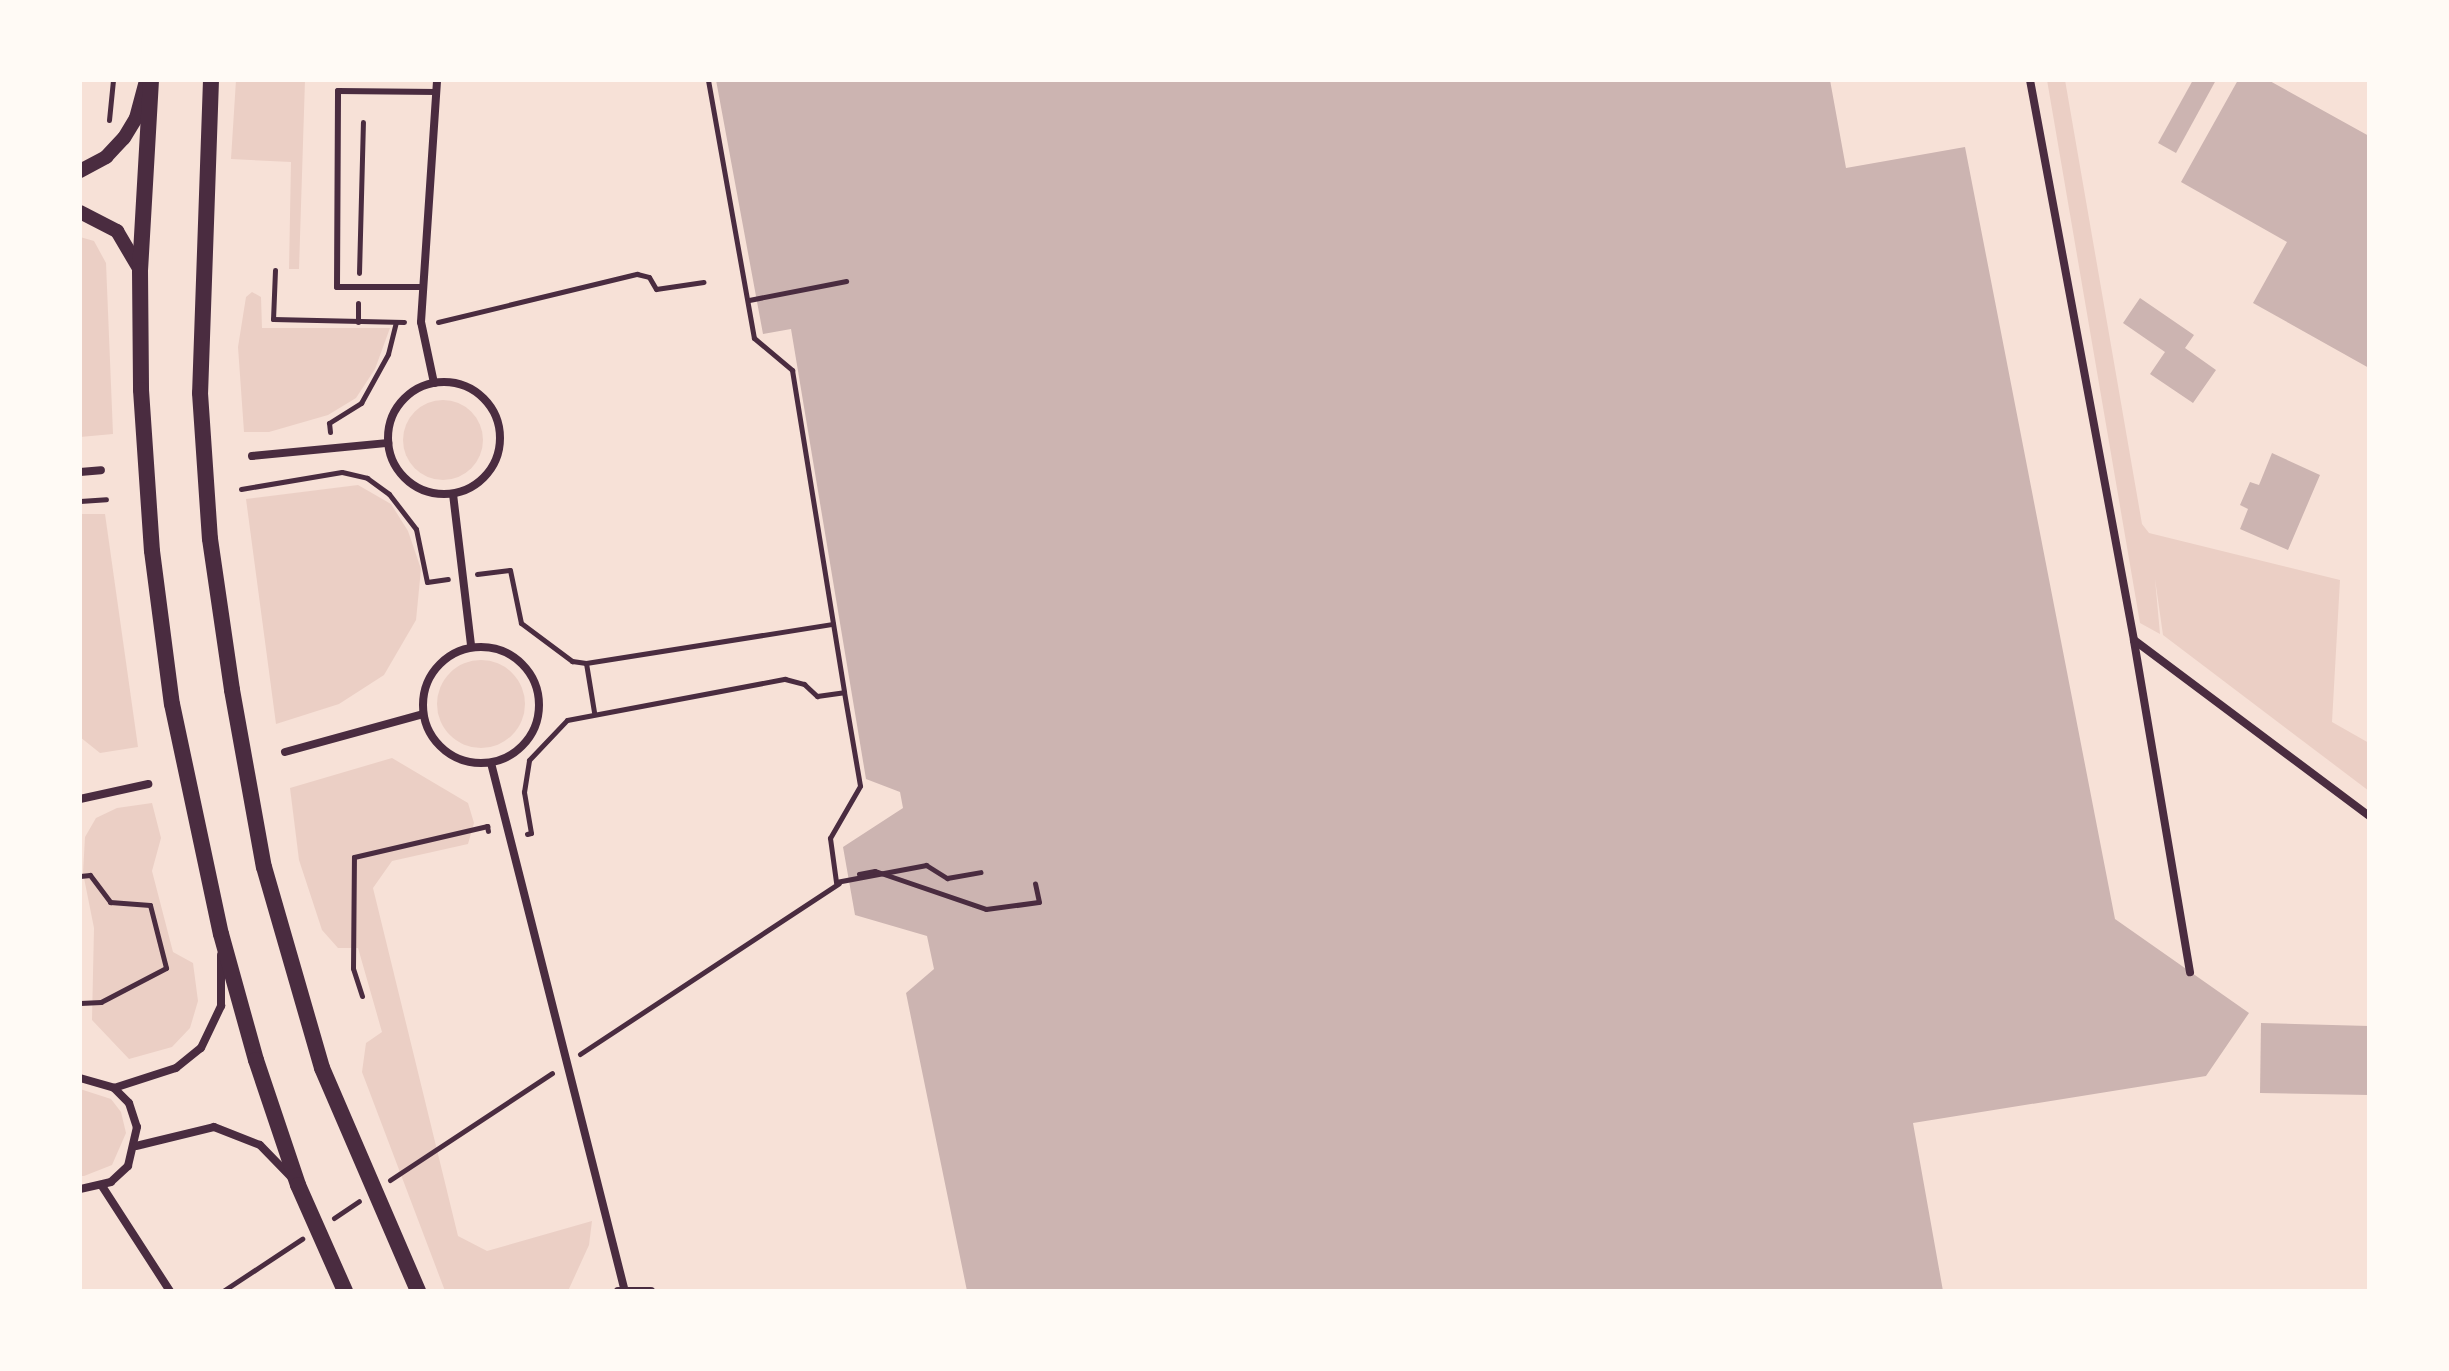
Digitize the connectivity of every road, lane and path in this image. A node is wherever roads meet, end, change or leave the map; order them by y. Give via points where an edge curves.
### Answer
1 (148, 80) edge
2 (437, 80) edge
3 (708, 80) edge
4 (2030, 80) edge
5 (211, 83) edge
6 (437, 92) junction
7 (363, 122) dead end
8 (80, 171) edge
9 (80, 212) edge
10 (275, 270) dead end
11 (140, 271) junction
12 (846, 281) dead end
13 (703, 282) dead end
14 (358, 287) junction
15 (424, 287) junction
16 (749, 300) junction
17 (358, 322) junction
18 (421, 322) junction
19 (396, 323) junction
20 (434, 383) junction
21 (388, 443) junction
22 (331, 447) junction
23 (252, 456) dead end
24 (101, 470) dead end
25 (80, 472) edge
26 (333, 473) junction
27 (241, 489) dead end
28 (453, 494) junction
29 (106, 499) dead end
30 (80, 501) edge
31 (462, 576) junction
32 (833, 624) junction
33 (2134, 640) junction
34 (471, 646) junction
35 (586, 663) junction
36 (844, 692) junction
37 (594, 712) junction
38 (423, 714) junction
39 (285, 752) dead end
40 (491, 763) junction
41 (148, 784) dead end
42 (80, 799) edge
43 (2369, 816) edge
44 (510, 839) junction
45 (980, 872) dead end
46 (80, 876) edge
47 (1035, 883) dead end
48 (221, 934) junction
49 (2190, 972) dead end
50 (362, 996) dead end
51 (80, 1003) edge
52 (569, 1062) dead end
53 (556, 1070) dead end
54 (80, 1078) edge
55 (114, 1088) junction
56 (136, 1146) junction
57 (298, 1185) junction
58 (383, 1185) dead end
59 (102, 1186) junction
60 (80, 1189) edge
61 (369, 1194) dead end
62 (329, 1220) dead end
63 (316, 1229) dead end
64 (621, 1290) edge
65 (170, 1291) edge
66 (223, 1291) edge
67 (345, 1291) edge
68 (418, 1291) edge
69 (651, 1291) edge

1 - 8 street via 124,138 106,157
1 - 11 main road
2 - 6 street
3 - 16 path
4 - 33 street
5 - 68 main road via 200,393 210,539 232,690 264,867 322,1068
6 - 14 lane via 338,91 337,287
6 - 15 street
7 - 14 path
9 - 11 street via 117,231
10 - 17 path via 273,319
11 - 48 main road via 141,390 154,566 172,704
12 - 16 path
13 - 18 path via 656,289 649,277 637,274
14 - 15 lane
14 - 17 path
15 - 18 street
16 - 32 path via 754,338 792,370
17 - 19 path
18 - 19 path
18 - 20 street
19 - 22 path via 388,354 361,403 329,423
20 - 21 street via 399,404
20 - 28 street via 473,390 498,421 496,460 486,476
21 - 22 street
21 - 28 street via 394,465 409,483 430,493
22 - 23 street
22 - 26 path
24 - 25 street
26 - 27 path
26 - 31 path via 367,478 405,512 421,542 427,582
28 - 31 street
29 - 30 path
31 - 34 street
31 - 35 path via 510,570 521,623 572,661
32 - 35 path
32 - 36 path
33 - 43 street
33 - 49 street
34 - 38 street via 433,670 423,691
34 - 40 street via 495,647 516,657 532,675 540,697 529,740 512,756
35 - 37 path
36 - 37 path via 817,696 804,684 785,679
36 - 45 path via 860,786 830,838 836,882 926,865 947,878
37 - 44 path via 552,731 529,760 524,792 531,833
38 - 39 street
38 - 40 street via 431,736 447,753 468,762
40 - 44 street
41 - 42 street
44 - 50 path via 492,844 487,826 354,857 353,968
44 - 64 street
46 - 51 path via 90,875 110,902 150,905 166,968 101,1002
47 - 52 path via 1039,902 986,909 875,871 849,876
48 - 55 street via 221,1006 201,1048 176,1068
48 - 57 main road
53 - 58 path
54 - 55 street
55 - 56 street via 129,1103 137,1127
56 - 57 street via 214,1127 260,1145
56 - 59 street via 128,1166
57 - 67 main road
59 - 60 street
59 - 65 street
61 - 62 path
63 - 66 path
64 - 69 street

